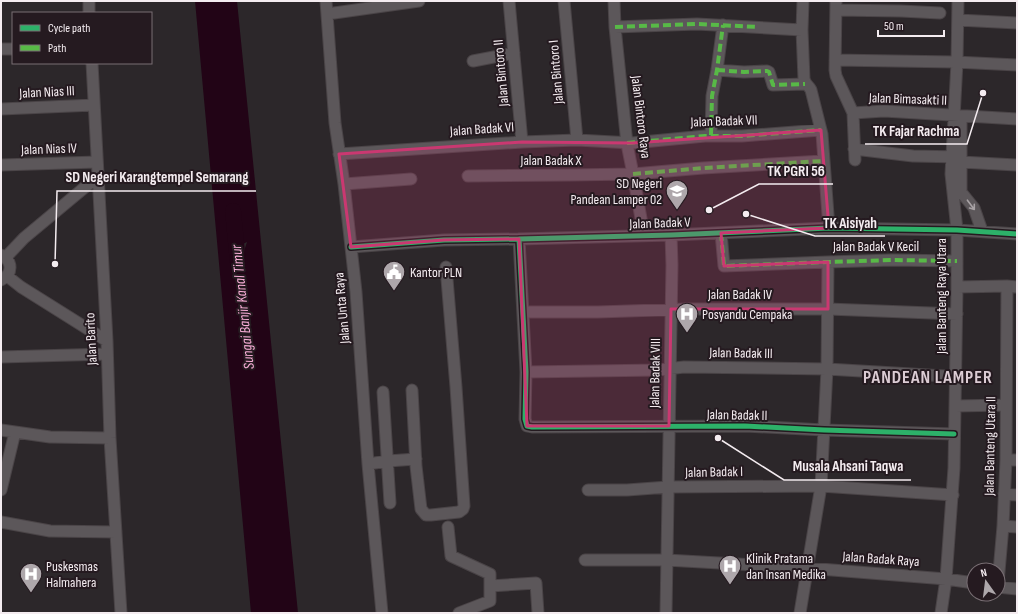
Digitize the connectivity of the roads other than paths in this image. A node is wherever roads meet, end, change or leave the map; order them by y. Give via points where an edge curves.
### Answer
1 (89, 1) edge
2 (326, 1) edge
3 (419, 1) edge
4 (509, 1) edge
5 (564, 1) edge
6 (614, 1) edge
7 (803, 1) edge
8 (958, 1) edge
9 (965, 1) edge
10 (836, 5) edge
11 (89, 12) edge
12 (940, 13) dead end
13 (327, 14) junction
14 (961, 21) junction
15 (1017, 23) edge
16 (723, 25) junction
17 (615, 27) junction
18 (802, 30) junction
19 (12, 49) edge
20 (1, 50) edge
21 (514, 53) junction
22 (835, 60) junction
23 (473, 61) dead end
24 (960, 62) junction
25 (92, 64) edge
26 (1017, 65) edge
27 (717, 70) junction
28 (805, 84) junction
29 (94, 105) junction
30 (1, 109) edge
31 (853, 113) junction
32 (958, 116) junction
33 (1017, 120) edge
34 (821, 130) junction
35 (711, 135) junction
36 (576, 140) junction
37 (522, 142) junction
38 (627, 143) junction
39 (339, 154) junction
40 (958, 159) junction
41 (823, 161) junction
42 (97, 162) junction
43 (1, 165) edge
44 (1016, 165) edge
45 (633, 174) junction
46 (468, 176) dead end
47 (411, 179) dead end
48 (98, 180) junction
49 (344, 184) junction
50 (829, 228) junction
51 (957, 230) junction
52 (982, 231) junction
53 (721, 233) junction
54 (1017, 234) edge
55 (644, 235) junction
56 (670, 235) junction
57 (519, 239) junction
58 (351, 247) junction
59 (3, 256) edge
60 (957, 261) junction
61 (828, 262) junction
62 (446, 267) dead end
63 (4, 278) edge
64 (1012, 286) edge
65 (957, 287) junction
66 (671, 309) junction
67 (828, 309) junction
68 (523, 312) junction
69 (956, 314) junction
70 (106, 341) junction
71 (107, 354) junction
72 (1, 357) edge
73 (670, 368) junction
74 (827, 369) junction
75 (526, 372) junction
76 (956, 375) junction
77 (412, 390) dead end
78 (383, 392) dead end
79 (1006, 405) junction
80 (955, 406) junction
81 (669, 426) junction
82 (1, 430) edge
83 (824, 430) junction
84 (15, 432) junction
85 (954, 434) junction
86 (110, 438) junction
87 (416, 459) junction
88 (1012, 460) edge
89 (388, 461) junction
90 (368, 464) junction
91 (821, 486) junction
92 (668, 487) junction
93 (1, 490) edge
94 (588, 490) dead end
95 (1004, 494) junction
96 (953, 495) junction
97 (1017, 495) edge
98 (390, 503) dead end
99 (1, 522) edge
100 (448, 526) dead end
101 (1003, 526) junction
102 (1017, 527) edge
103 (116, 532) junction
104 (585, 560) dead end
105 (666, 560) junction
106 (1000, 562) edge
107 (807, 568) junction
108 (946, 579) junction
109 (966, 582) edge
110 (490, 586) junction
111 (1006, 588) edge
112 (1017, 589) edge
113 (121, 613) edge
114 (382, 613) edge
115 (459, 613) edge
116 (538, 613) edge
117 (666, 613) edge
118 (800, 613) edge
119 (941, 613) edge

1 - 11 street
2 - 13 street, Jalan Unta Raya
3 - 13 street
4 - 21 street, Jalan Bintoro II
5 - 36 street, Jalan Bintoro I
6 - 17 street, Jalan Bintoro Raya
7 - 18 street
8 - 14 street
9 - 14 street
10 - 12 street
10 - 22 street
13 - 39 street, Jalan Unta Raya
14 - 15 street
14 - 24 street
16 - 17 street
16 - 18 street
16 - 27 street
17 - 38 street, Jalan Bintoro Raya
18 - 28 street
19 - 20 street
21 - 23 street
21 - 37 street, Jalan Bintoro II
22 - 24 street
22 - 31 street via 836,76
24 - 26 street
24 - 32 street
25 - 29 street, Jalan Barito
27 - 28 street via 767,71 773,84
27 - 35 street via 712,96
28 - 34 street via 811,90
29 - 30 street, Jalan Nias III
29 - 42 street, Jalan Barito
31 - 32 street, Jalan Bimasakti II via 884,111
31 - 40 street via 854,154
32 - 33 street, Jalan Bimasakti II
32 - 40 street
34 - 35 street, Jalan Badak VII via 742,136
34 - 41 street
35 - 38 street, Jalan Badak VII
36 - 37 street, Jalan Badak VI
36 - 38 street, Jalan Badak VI
37 - 39 street, Jalan Badak VI
38 - 45 street, Jalan Bintoro Raya
39 - 49 street, Jalan Unta Raya
40 - 44 street
40 - 51 street, Jalan Banteng Raya Utara via 951,174
40 -> 52 street via 961,192 974,208
41 - 45 street, Jalan Badak X
41 - 50 street
42 - 43 street, Jalan Nias IV
42 - 48 street, Jalan Barito
45 - 46 street, Jalan Badak X
45 - 55 street, Jalan Bintoro Raya
47 - 49 street
48 - 59 street via 90,183
48 - 70 street, Jalan Barito
49 - 58 street, Jalan Unta Raya
50 - 51 street, Jalan Badak V
50 - 53 street, Jalan Badak V
51 - 52 street, Jalan Badak V
51 - 60 street, Jalan Banteng Raya Utara
52 - 54 street, Jalan Badak V
53 - 56 street, Jalan Badak V
53 - 61 street, Jalan Badak V Kecil via 724,266
55 - 56 street, Jalan Badak V
55 - 57 street, Jalan Badak V
56 - 66 street, Jalan Badak VIII
57 - 58 street, Jalan Badak V via 444,240
57 - 68 street
58 - 90 street, Jalan Unta Raya
59 - 63 street via 10,263 10,270
60 - 61 street, Jalan Badak V Kecil
60 - 65 street, Jalan Banteng Raya Utara
61 - 67 street
62 - 87 street via 464,506 461,511 426,515 421,510
63 - 70 street
64 - 65 street
64 - 79 street, Jalan Banteng Utara II
65 - 69 street, Jalan Banteng Raya Utara
66 - 67 street, Jalan Badak IV
66 - 68 street, Jalan Badak IV
66 - 73 street, Jalan Badak VIII
67 - 69 street, Jalan Badak IV
67 - 74 street
68 - 75 street
69 - 76 street, Jalan Banteng Raya Utara
70 - 71 street, Jalan Barito
71 - 72 street
71 - 86 street, Jalan Barito
73 - 74 street, Jalan Badak III
73 - 75 street, Jalan Badak III
73 - 81 street, Jalan Badak VIII
74 - 76 street, Jalan Badak III
74 - 83 street
75 - 81 street, Jalan Badak II via 527,426
76 - 80 street, Jalan Banteng Raya Utara
77 - 87 street
78 - 89 street
79 - 80 street
79 - 88 street, Jalan Banteng Utara II
80 - 85 street, Jalan Banteng Raya Utara
81 - 83 street, Jalan Badak II
81 - 92 street, Jalan Badak VIII
82 - 84 street
83 - 85 street, Jalan Badak II
83 - 91 street
84 - 86 street via 50,438
84 - 93 street
85 - 96 street, Jalan Banteng Raya Utara
86 - 103 street, Jalan Barito
87 - 89 street
88 - 95 street, Jalan Banteng Utara II
89 - 90 street
89 - 98 street
90 - 114 street, Jalan Unta Raya
91 - 92 street, Jalan Badak I
91 - 96 street, Jalan Badak I
91 - 107 street
92 - 94 street, Jalan Badak I
92 - 105 street, Jalan Badak VIII
95 - 97 street
95 - 101 street, Jalan Banteng Utara II
96 - 108 street, Jalan Banteng Raya Utara
99 - 103 street via 50,531
100 - 110 street via 451,556 490,574
101 - 102 street
101 - 106 street, Jalan Banteng Utara II
103 - 113 street, Jalan Barito
104 - 105 street
105 - 107 street, Jalan Badak Raya
105 - 117 street, Jalan Badak VIII
107 - 108 street, Jalan Badak Raya
107 - 118 street
108 - 109 street, Jalan Badak Raya
108 - 119 street, Jalan Banteng Raya Utara
110 - 115 street via 490,601
110 - 116 street via 536,583
111 - 112 street

